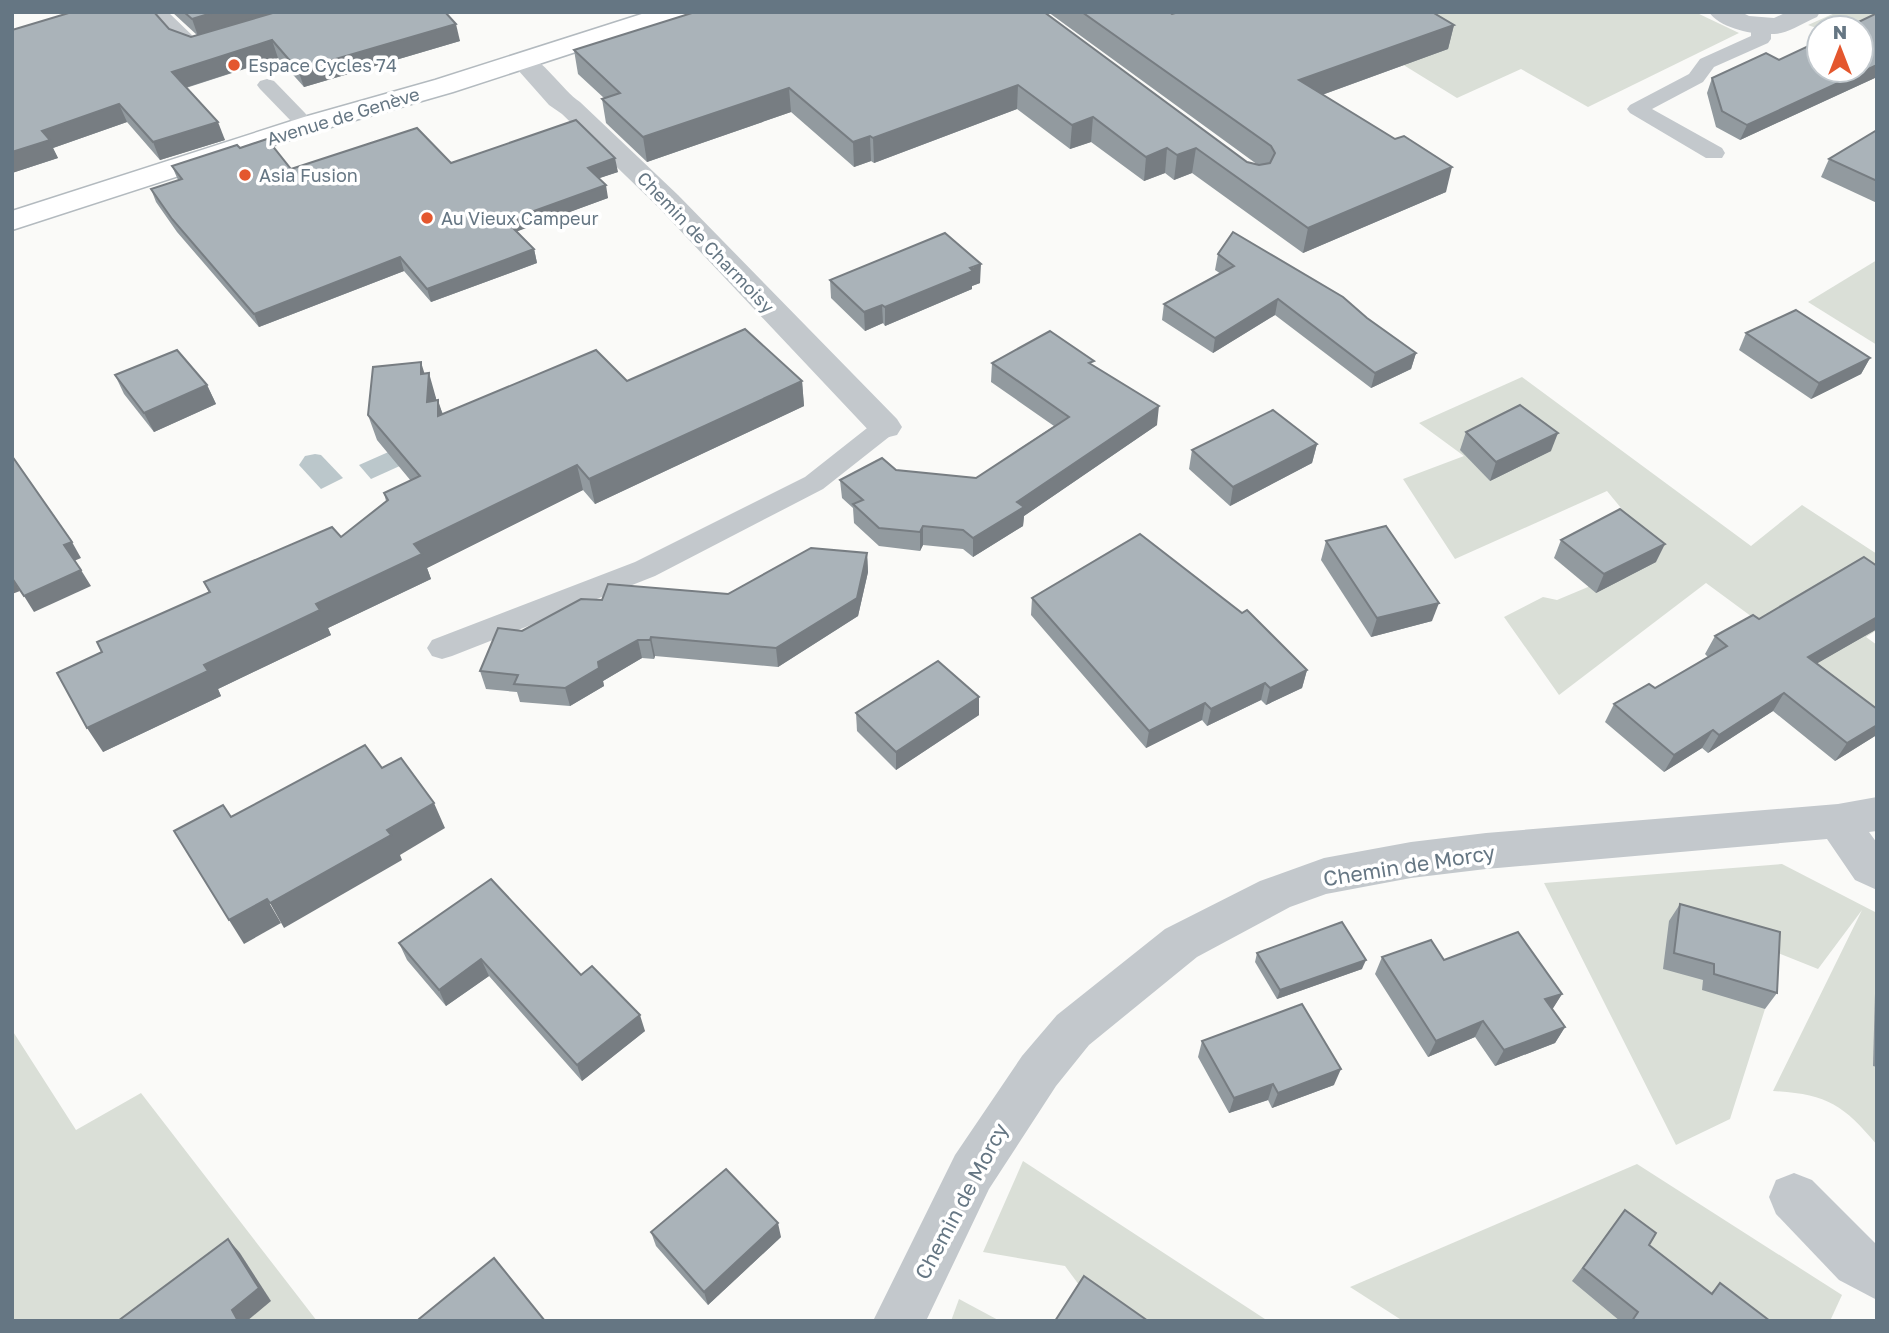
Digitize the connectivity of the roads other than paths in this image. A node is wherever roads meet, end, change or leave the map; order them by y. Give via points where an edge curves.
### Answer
1 (157, 12) edge
2 (634, 12) edge
3 (674, 12) edge
4 (1721, 12) edge
5 (1808, 12) edge
6 (1761, 25) junction
7 (225, 39) edge
8 (518, 55) junction
9 (267, 85) dead end
10 (298, 117) junction
11 (1714, 153) dead end
12 (12, 205) edge
13 (12, 221) edge
14 (885, 427) joint
15 (442, 648) dead end
16 (1857, 817) edge
17 (1877, 872) edge
18 (1794, 1197) dead end
19 (1877, 1274) edge
20 (899, 1321) edge

1 - 7 lane via 191,46
2 - 8 main road, Avenue de Genève
3 - 8 main road, Avenue de Genève
4 - 6 street
5 - 6 street via 1777,26
6 - 11 lane via 1762,39 1707,63 1696,78 1637,109
8 - 10 main road, Avenue de Genève
8 - 13 main road, Avenue de Genève
8 - 14 street, Chemin de Charmoisy via 558,99 668,201
9 - 10 lane
10 - 12 main road, Avenue de Genève
14 - 15 lane via 814,484 645,569
16 - 17 street via 1870,867
16 - 20 street, Chemin de Morcy via 1486,851 1324,876 1275,894 1181,943 1073,1030 1039,1071 972,1172
18 - 19 street via 1857,1262

